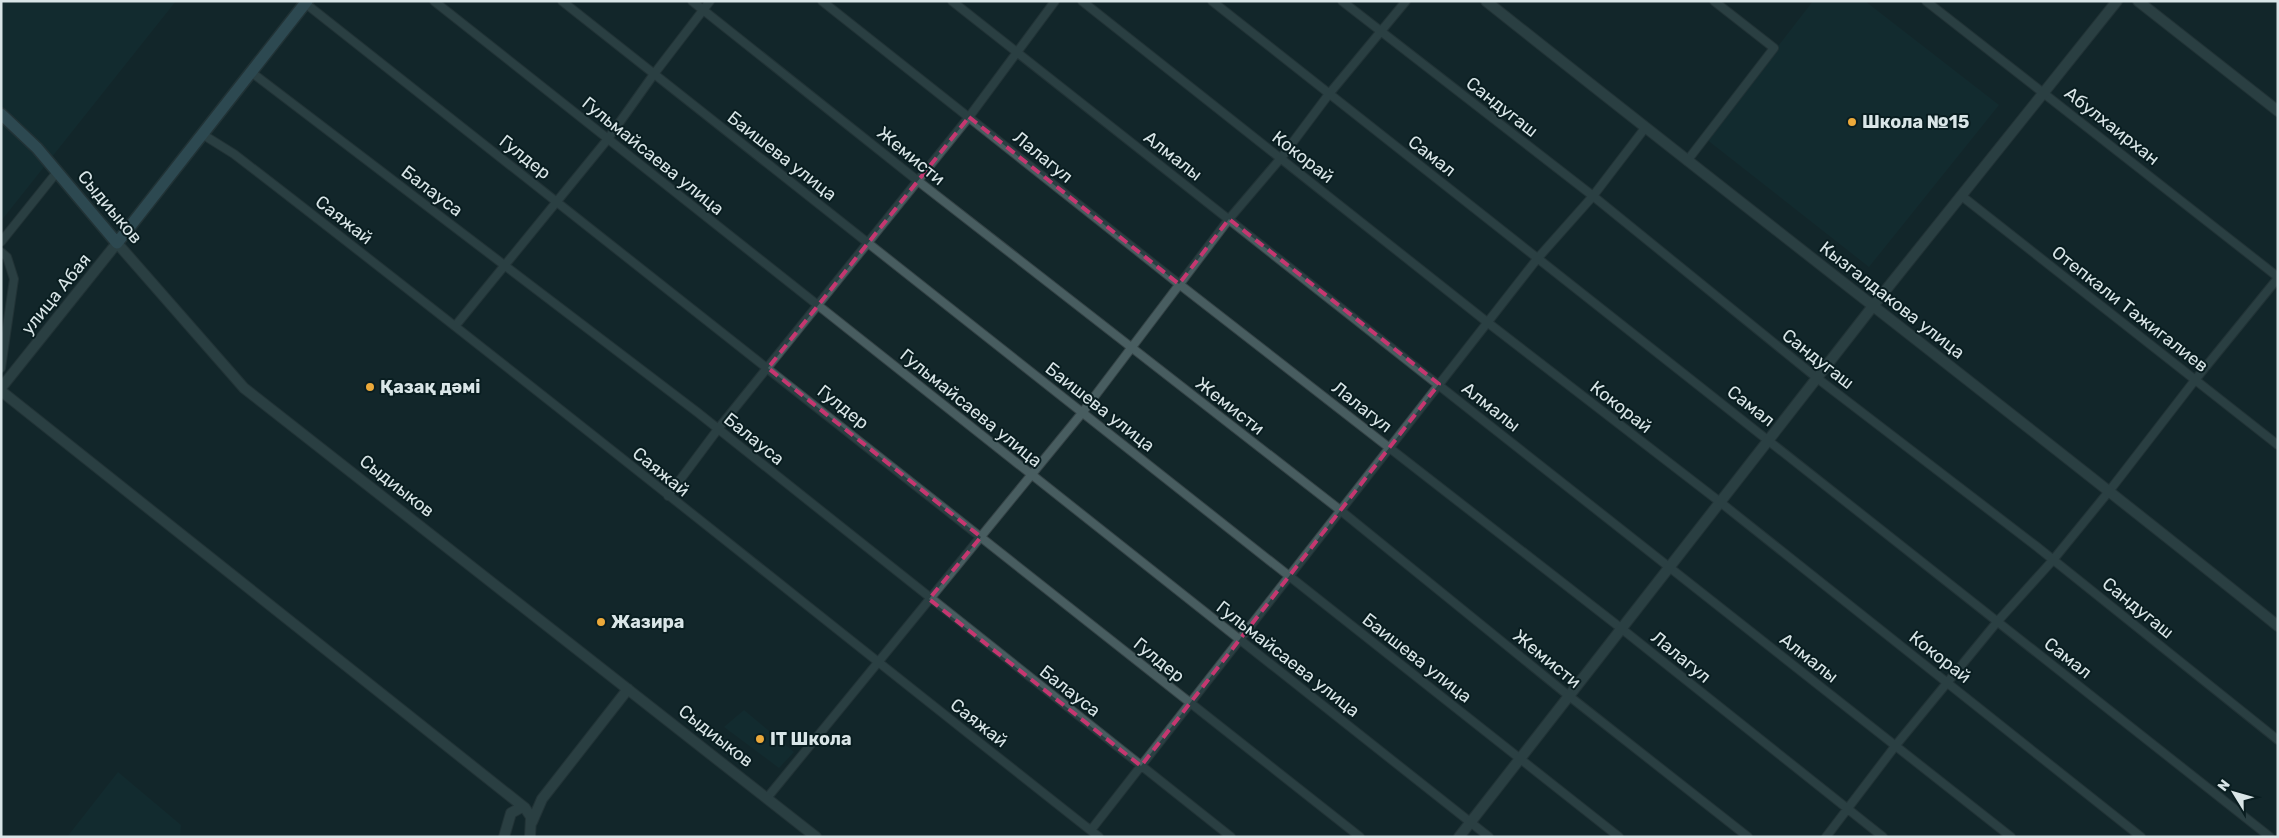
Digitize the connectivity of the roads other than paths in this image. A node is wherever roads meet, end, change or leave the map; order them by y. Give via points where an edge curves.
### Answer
1 (434, 1) edge
2 (562, 1) edge
3 (692, 1) edge
4 (710, 1) edge
5 (822, 1) edge
6 (952, 1) edge
7 (1055, 1) edge
8 (1082, 1) edge
9 (1212, 1) edge
10 (1342, 1) edge
11 (1406, 1) edge
12 (1486, 1) edge
13 (1714, 1) edge
14 (1926, 1) edge
15 (2117, 1) edge
16 (2138, 1) edge
17 (306, 2) edge
18 (703, 10) junction
19 (1380, 32) junction
20 (1017, 52) junction
21 (251, 72) junction
22 (654, 74) junction
23 (2045, 93) junction
24 (1329, 94) junction
25 (2278, 111) edge
26 (1, 114) edge
27 (969, 117) junction
28 (1646, 128) junction
29 (202, 134) junction
30 (607, 140) junction
31 (1281, 158) junction
32 (1687, 160) junction
33 (57, 172) junction
34 (918, 181) junction
35 (1593, 196) junction
36 (1963, 197) junction
37 (556, 201) junction
38 (1229, 219) junction
39 (1, 242) edge
40 (117, 242) junction
41 (868, 244) junction
42 (1, 252) edge
43 (1537, 259) junction
44 (504, 265) junction
45 (2278, 278) edge
46 (1179, 284) junction
47 (817, 305) junction
48 (1873, 306) junction
49 (1488, 322) junction
50 (456, 325) junction
51 (1133, 348) junction
52 (1, 368) edge
53 (768, 368) junction
54 (1817, 378) junction
55 (2194, 380) junction
56 (1439, 384) junction
57 (1, 390) edge
58 (1082, 413) junction
59 (718, 429) junction
60 (1769, 440) junction
61 (2278, 445) edge
62 (1389, 448) junction
63 (1030, 474) junction
64 (2110, 490) junction
65 (668, 496) junction
66 (1720, 502) junction
67 (1340, 510) junction
68 (982, 537) junction
69 (2053, 560) junction
70 (1670, 566) junction
71 (1288, 576) junction
72 (929, 599) junction
73 (1997, 622) junction
74 (2278, 626) edge
75 (1622, 628) junction
76 (1238, 640) junction
77 (878, 661) junction
78 (1948, 683) junction
79 (628, 690) junction
80 (1569, 696) junction
81 (1191, 704) junction
82 (2278, 740) edge
83 (1896, 745) junction
84 (1520, 758) junction
85 (1141, 766) junction
86 (503, 791) junction
87 (767, 798) junction
88 (542, 799) junction
89 (523, 808) junction
90 (1848, 809) junction
91 (507, 820) junction
92 (532, 822) junction
93 (1470, 822) junction
94 (1091, 830) junction
95 (504, 837) edge
96 (530, 837) edge
97 (816, 837) edge
98 (1099, 837) edge
99 (1231, 837) edge
100 (1360, 837) edge
101 (1459, 837) edge
102 (1489, 837) edge
103 (1619, 837) edge
104 (1748, 837) edge
105 (1826, 837) edge
106 (1883, 837) edge
107 (2011, 837) edge
108 (2142, 837) edge
109 (2270, 837) edge

1 - 30 street, Гульмайсаева улица
2 - 22 street, Баишева улица
3 - 18 street, Жемисти
4 - 18 street
5 - 27 street, Лалагул
6 - 20 street, Алмалы
7 - 20 street
8 - 31 street, Кокорай
9 - 24 street, Самал
10 - 19 street, Сандугаш
11 - 19 street
12 - 28 street, Кызгалдакова улица
13 - 32 street via 1774,48
14 - 23 street, Абулхаирхан
15 - 23 street
16 - 25 street
17 - 21 main road
17 - 37 street, Гулдер
18 - 22 street
18 - 34 street, Жемисти
19 - 24 street
19 - 35 street, Сандугаш
20 - 27 street
20 - 38 street, Алмалы
21 - 29 main road
21 - 44 street, Балауса
22 - 30 street
22 - 41 street, Баишева улица
23 - 36 street
23 - 45 street, Абулхаирхан
24 - 31 street
24 - 43 street, Самал
26 - 33 main road, Сыдиыков
27 - 34 street
27 - 46 street, Лалагул
28 - 32 street, Кызгалдакова улица
28 - 35 street
29 - 40 main road
29 - 50 street, Саяжай via 234,154
30 - 37 street
30 - 47 street, Гульмайсаева улица
31 - 38 street
31 - 49 street, Кокорай
32 - 48 street, Кызгалдакова улица
33 - 39 street
33 - 40 main road, Сыдиыков
34 - 41 street
34 - 51 street, Жемисти
35 - 43 street
35 - 54 street, Сандугаш
36 - 48 street
36 - 55 street, Отепкали Тажигалиев
37 - 44 street
37 - 53 street, Гулдер
38 - 46 street
38 - 56 street, Алмалы
40 - 57 street, улица Абая
40 - 79 street, Сыдиыков via 244,388
41 - 47 street
41 - 58 street, Баишева улица
42 - 52 street via 7,257 14,279
43 - 49 street
43 - 60 street, Самал
44 - 50 street
44 - 59 street, Балауса
45 - 55 street
46 - 51 street
46 - 62 street, Лалагул
47 - 53 street
47 - 63 street, Гульмайсаева улица
48 - 54 street
48 - 64 street, Кызгалдакова улица
49 - 56 street
49 - 66 street, Кокорай
50 - 65 street, Саяжай
51 - 58 street
51 - 67 street, Жемисти
53 - 59 street
53 - 68 street, Гулдер
54 - 60 street
54 - 69 street, Сандугаш
55 - 61 street, Отепкали Тажигалиев
55 - 64 street
56 - 62 street
56 - 70 street, Алмалы
57 - 86 street
58 - 63 street
58 - 71 street, Баишева улица
59 - 65 street
59 - 72 street, Балауса
60 - 66 street
60 - 73 street, Самал
62 - 67 street
62 - 75 street, Лалагул
63 - 68 street
63 - 76 street, Гульмайсаева улица
64 - 69 street
64 - 74 street, Кызгалдакова улица
65 - 77 street, Саяжай
66 - 70 street
66 - 78 street, Кокорай
67 - 71 street
67 - 80 street, Жемисти
68 - 72 street
68 - 81 street, Гулдер
69 - 73 street
69 - 82 street, Сандугаш
70 - 75 street
70 - 83 street, Алмалы
71 - 76 street
71 - 84 street, Баишева улица
72 - 77 street
72 - 85 street, Балауса
73 - 78 street
73 - 109 street, Самал
75 - 80 street
75 - 90 street, Лалагул
76 - 81 street
76 - 93 street, Гульмайсаева улица
77 - 87 street
77 - 94 street, Саяжай
78 - 83 street
78 - 108 street, Кокорай
79 - 87 street, Сыдиыков
79 - 88 street
80 - 84 street
80 - 104 street, Жемисти
81 - 85 street
81 - 100 street, Гулдер
83 - 90 street
83 - 107 street, Алмалы
84 - 93 street
84 - 103 street, Баишева улица
85 - 94 street
85 - 99 street, Балауса
86 - 89 street
86 - 91 street via 507,799
87 - 97 street, Сыдиыков
88 - 89 street
88 - 92 street
89 - 91 street via 513,810
89 - 92 street
90 - 105 street
90 - 106 street, Лалагул
91 - 95 street
92 - 96 street
93 - 101 street
93 - 102 street, Гульмайсаева улица
94 - 98 street, Саяжай

